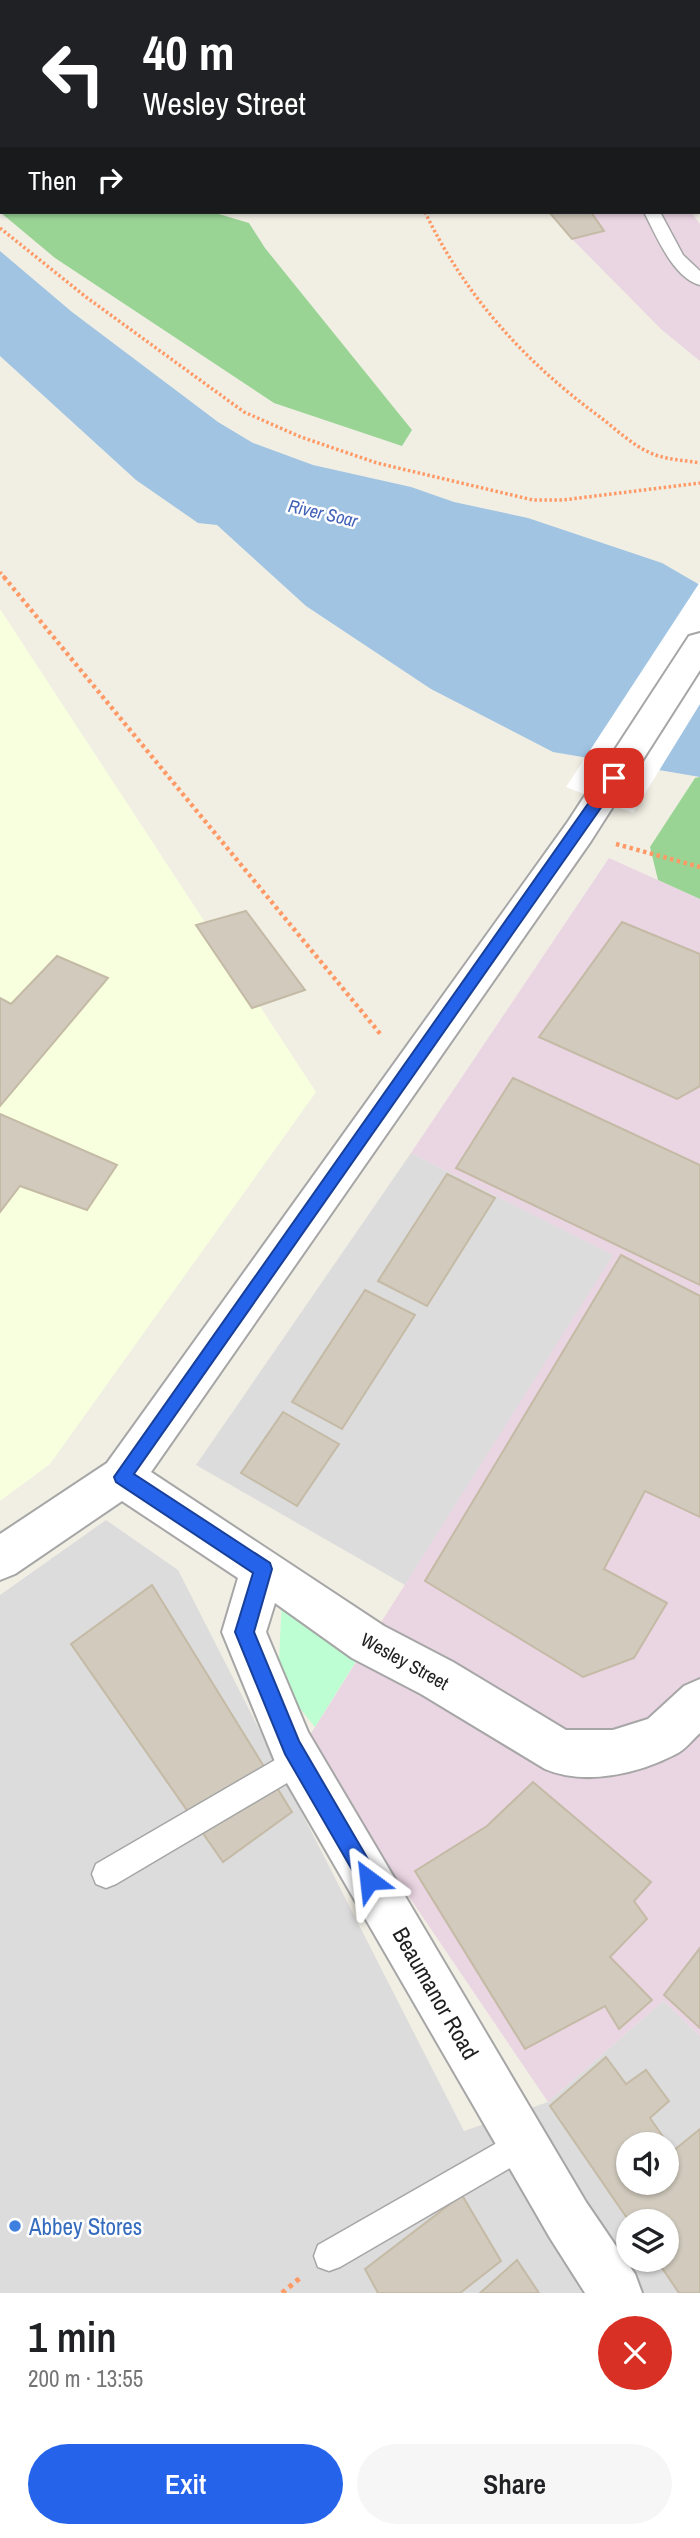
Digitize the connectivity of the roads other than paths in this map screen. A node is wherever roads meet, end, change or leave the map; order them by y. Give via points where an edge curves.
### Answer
1 (653, 214) edge
2 (700, 280) edge
3 (700, 644) edge
4 (122, 1477) junction
5 (0, 1559) edge
6 (263, 1569) junction
7 (700, 1702) edge
8 (299, 1760) junction
9 (106, 1874) dead end
10 (523, 2143) junction
11 (329, 2256) dead end
12 (616, 2293) edge

1 - 2 lane via 676,258
3 - 4 street via 600,800
4 - 5 street
4 - 6 street, Wesley Street
6 - 7 street, Wesley Street via 368,1642 562,1753 613,1753 662,1737
6 - 8 street, Beaumanor Road via 244,1632
8 - 9 lane
8 - 10 street, Beaumanor Road
10 - 11 lane
10 - 12 street, Beaumanor Road

